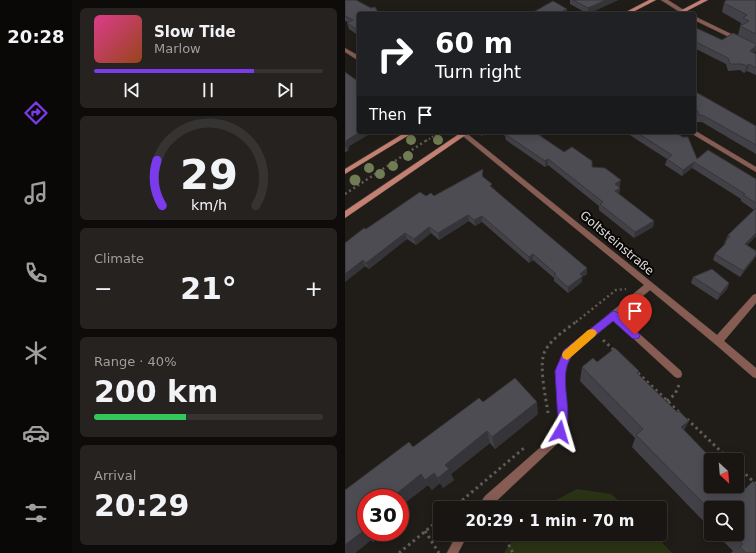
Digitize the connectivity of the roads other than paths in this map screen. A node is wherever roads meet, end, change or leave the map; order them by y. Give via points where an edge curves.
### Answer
1 (653, 0) edge
2 (664, 0) edge
3 (705, 0) edge
4 (629, 12) edge
5 (681, 12) edge
6 (684, 12) edge
7 (696, 19) edge
8 (756, 48) edge
9 (345, 50) edge
10 (357, 58) edge
11 (408, 134) edge
12 (463, 134) edge
13 (465, 134) edge
14 (695, 134) edge
15 (756, 170) edge
16 (345, 172) edge
17 (345, 215) edge
18 (649, 286) junction
19 (756, 297) edge
20 (613, 315) junction
21 (718, 341) junction
22 (678, 374) road end
23 (756, 374) edge
24 (488, 501) edge
25 (459, 541) edge
26 (452, 553) edge

1 - 4 main road
2 - 5 street
3 - 6 main road
7 - 8 street
9 - 10 street
11 - 16 main road
12 - 17 main road
13 - 18 street, Goltsteinstraße
14 - 15 street
18 - 20 street
18 - 21 street, Goltsteinstraße
19 - 21 street
20 - 22 lane
20 - 24 street via 568,353 562,363 560,371 563,421 554,441
21 - 23 street, Goltsteinstraße
25 - 26 street

